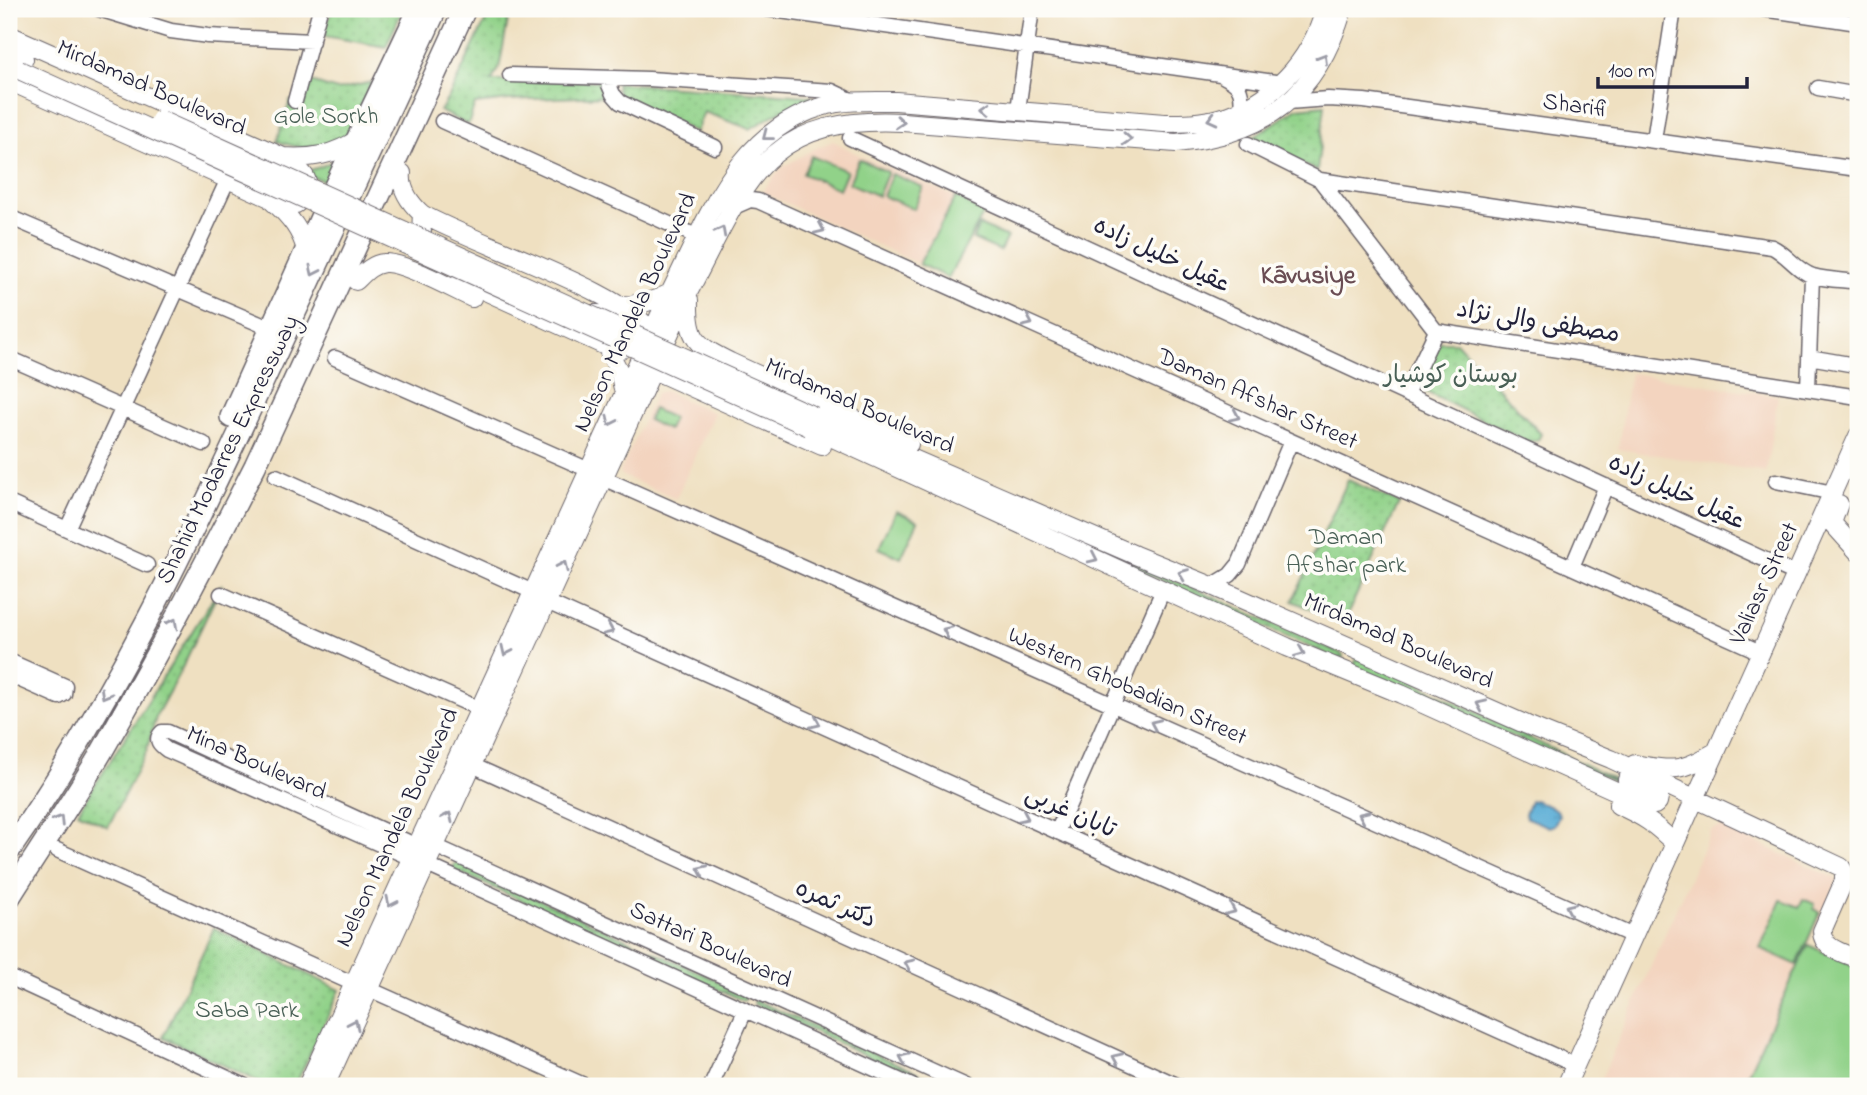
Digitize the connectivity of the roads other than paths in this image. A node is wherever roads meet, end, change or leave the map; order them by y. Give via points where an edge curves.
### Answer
1 (99, 9) edge
2 (320, 9) edge
3 (419, 9) edge
4 (436, 9) edge
5 (465, 9) edge
6 (476, 9) edge
7 (766, 9) edge
8 (1032, 9) edge
9 (1325, 9) edge
10 (1343, 9) edge
11 (1674, 9) edge
12 (1762, 9) edge
13 (1858, 23) edge
14 (9, 35) edge
15 (312, 40) junction
16 (1027, 47) junction
17 (14, 65) edge
18 (1219, 74) junction
19 (510, 75) dead end
20 (606, 78) junction
21 (1282, 83) junction
22 (1818, 88) dead end
23 (141, 94) junction
24 (1858, 95) edge
25 (295, 101) dead end
26 (853, 101) junction
27 (1288, 102) junction
28 (1241, 109) junction
29 (1018, 110) junction
30 (192, 117) junction
31 (442, 121) dead end
32 (135, 137) junction
33 (850, 138) dead end
34 (358, 139) junction
35 (1654, 140) junction
36 (1248, 144) dead end
37 (715, 147) dead end
38 (172, 154) junction
39 (283, 157) junction
40 (1858, 169) edge
41 (255, 170) junction
42 (402, 173) junction
43 (228, 179) junction
44 (1320, 180) junction
45 (265, 195) junction
46 (734, 206) junction
47 (422, 214) junction
48 (9, 217) edge
49 (698, 237) junction
50 (306, 250) junction
51 (1812, 276) junction
52 (356, 281) junction
53 (1858, 282) edge
54 (177, 288) junction
55 (689, 291) junction
56 (670, 293) junction
57 (618, 305) junction
58 (260, 324) dead end
59 (661, 326) junction
60 (1436, 331) junction
61 (610, 354) junction
62 (1809, 357) junction
63 (9, 358) edge
64 (335, 358) dead end
65 (730, 362) junction
66 (1855, 365) dead end
67 (653, 370) junction
68 (1808, 389) junction
69 (624, 393) junction
70 (1406, 394) junction
71 (713, 397) junction
72 (1858, 397) edge
73 (122, 408) junction
74 (811, 421) junction
75 (1858, 436) edge
76 (1291, 441) junction
77 (204, 444) dead end
78 (596, 474) junction
79 (276, 476) dead end
80 (1776, 481) dead end
81 (1606, 486) junction
82 (1835, 489) junction
83 (9, 503) edge
84 (1039, 512) junction
85 (226, 523) junction
86 (67, 529) junction
87 (1068, 546) junction
88 (1858, 552) edge
89 (147, 565) dead end
90 (1572, 567) junction
91 (1796, 574) junction
92 (1212, 586) junction
93 (1163, 590) junction
94 (221, 594) dead end
95 (540, 597) junction
96 (153, 610) junction
97 (1317, 633) junction
98 (1760, 652) junction
99 (9, 661) edge
100 (1325, 663) junction
101 (9, 675) edge
102 (1113, 705) junction
103 (480, 709) junction
104 (1527, 725) junction
105 (1497, 737) junction
106 (1715, 752) junction
107 (1611, 760) junction
108 (472, 765) junction
109 (1696, 795) junction
110 (1057, 832) junction
111 (1674, 843) junction
112 (435, 846) junction
113 (57, 850) dead end
114 (9, 851) edge
115 (411, 852) junction
116 (457, 855) junction
117 (447, 874) junction
118 (9, 898) edge
119 (1633, 936) junction
120 (1858, 959) edge
121 (9, 977) edge
122 (362, 987) junction
123 (745, 1010) junction
124 (1575, 1065) junction
125 (245, 1086) edge
126 (307, 1086) edge
127 (325, 1086) edge
128 (586, 1086) edge
129 (710, 1086) edge
130 (912, 1086) edge
131 (966, 1086) edge
132 (1179, 1086) edge
133 (1566, 1086) edge

1 - 15 street via 171,31
2 - 15 street
3 - 34 highway
4 -> 96 highway, Shahid Modarres Expressway
5 - 85 highway, Shahid Modarres Expressway
6 - 42 highway
7 - 16 street
8 - 16 street
9 - 21 main road, Nelson Mandela Boulevard via 1314,41
27 -> 10 main road, Nelson Mandela Boulevard via 1329,47
11 - 35 street
12 - 13 street
14 - 23 main road
15 - 25 street
16 - 18 street
16 - 29 street
17 - 32 main road
17 - 41 main road, Mirdamad Boulevard, bridge
18 - 21 street
18 - 28 street via 1239,87
19 - 20 street
20 - 26 street via 832,91
20 - 37 street via 620,102
21 - 28 main road, Nelson Mandela Boulevard
22 - 24 street
23 - 30 main road
23 - 32 main road via 153,118 148,132
29 -> 26 main road, Nelson Mandela Boulevard
26 -> 49 main road, Nelson Mandela Boulevard via 810,111 757,144 732,174
27 - 35 street, Sharifi via 1364,101
46 -> 27 main road, Nelson Mandela Boulevard via 755,172 778,150 794,139 838,125 886,121 1176,143 1236,132 1266,119
28 -> 29 main road, Nelson Mandela Boulevard via 1219,118 1180,123
30 - 38 main road via 170,129 166,140
30 - 39 main road
31 - 49 street
32 - 38 main road
33 - 70 street, عقیل خلیل زاده
34 - 39 main road via 326,155
34 - 50 highway
35 - 40 street, Sharifi
36 - 44 street, مصطفی والی نژاد
38 - 43 main road
39 - 45 main road via 306,176 306,192 292,205
41 - 57 main road, bridge via 328,187 587,300
41 - 61 main road, bridge via 315,214
41 - 74 main road, Mirdamad Boulevard, bridge
42 - 47 main road via 403,189
42 - 52 highway via 365,242
43 - 45 main road
43 - 54 street
44 - 51 street via 1772,247
44 - 60 street, مصطفی والی نژاد
45 - 50 main road via 293,222
55 -> 46 main road, Nelson Mandela Boulevard
46 -> 76 street, Daman Afshar Street via 758,201
47 - 57 main road
47 - 61 main road via 421,234 429,248 575,314 621,318 631,329 630,342
48 - 54 street
49 - 56 main road, Nelson Mandela Boulevard
50 - 96 highway via 168,556
51 - 53 street
51 - 62 street
52 - 61 main road via 377,264 395,264
52 - 85 highway via 272,464
54 - 58 street
54 - 73 street
55 - 59 main road, Nelson Mandela Boulevard
55 - 65 main road via 693,336 703,348
56 - 57 main road via 646,304
56 - 59 main road, Nelson Mandela Boulevard
57 - 59 main road
59 - 67 main road, Nelson Mandela Boulevard via 661,352
59 - 69 main road, Nelson Mandela Boulevard
60 - 68 street, مصطفی والی نژاد
60 - 70 street
61 - 69 main road
62 - 66 street
62 - 68 street
63 - 73 street
64 - 78 street, Western Ghobadian Street
65 - 71 main road via 707,374 706,386
65 - 84 main road via 1004,487
67 - 71 main road
67 - 78 main road, Nelson Mandela Boulevard
68 - 72 street, مصطفی والی نژاد
69 -> 78 main road, Nelson Mandela Boulevard
70 - 81 street, عقیل خلیل زاده
71 - 87 main road via 1028,538
73 - 77 street
73 - 86 street
74 - 84 main road, Mirdamad Boulevard
74 - 87 main road, Mirdamad Boulevard
75 - 82 main road, Valiasr Street
76 - 90 street, Daman Afshar Street
76 - 92 street via 1239,564
78 - 95 main road, Nelson Mandela Boulevard
102 -> 78 street, Western Ghobadian Street
79 - 95 street, تابان غربی
80 - 82 street
81 - 90 street
81 - 91 street, عقیل خلیل زاده
82 - 88 main road via 1841,497 1832,523
82 - 91 main road, Valiasr Street
83 - 86 street
92 -> 84 main road, Mirdamad Boulevard
118 -> 85 highway, Shahid Modarres Expressway via 100,755
86 - 89 street
87 -> 93 main road, Mirdamad Boulevard
90 - 98 street, Daman Afshar Street
91 - 98 main road, Valiasr Street
92 - 97 main road, Mirdamad Boulevard
93 -> 100 main road, Mirdamad Boulevard
93 - 102 street
94 - 103 street
95 -> 103 main road, Nelson Mandela Boulevard
95 - 108 main road, Nelson Mandela Boulevard
95 -> 110 street, تابان غربی
96 -> 114 highway, Shahid Modarres Expressway via 79,741
97 - 100 main road via 1351,657 1346,666
104 -> 97 main road, Mirdamad Boulevard
98 - 106 main road, Valiasr Street
99 - 101 street via 62,691
100 - 105 main road, Mirdamad Boulevard
102 - 110 street
119 -> 102 street, Western Ghobadian Street
103 - 115 main road, Nelson Mandela Boulevard
104 - 105 main road, Mirdamad Boulevard via 1558,748 1655,793 1658,802 1651,806
104 - 107 main road, Mirdamad Boulevard
105 - 111 main road via 1521,759 1645,817
106 - 107 main road via 1674,769
106 - 109 main road
107 - 109 main road, Mirdamad Boulevard
112 -> 108 main road, Nelson Mandela Boulevard
132 -> 108 street, دکتر ثمره
109 - 111 main road
109 - 120 main road, Mirdamad Boulevard via 1841,867 1844,881 1822,935 1829,946
110 -> 124 street, تابان غربی
111 - 119 main road
112 - 115 main road, Nelson Mandela Boulevard
112 - 116 street, Sattari Boulevard
113 - 122 street
115 - 115 street, Mina Boulevard via 168,732 159,735 159,744 167,750
115 - 117 street, Sattari Boulevard
115 - 122 main road, Nelson Mandela Boulevard via 388,930
116 - 117 street
131 -> 116 street, Sattari Boulevard
117 - 123 street, Sattari Boulevard
119 - 124 main road
121 - 125 street
122 - 126 main road, Nelson Mandela Boulevard
127 -> 122 main road, Nelson Mandela Boulevard
122 - 128 street
123 - 129 street
123 - 130 street, Sattari Boulevard
124 - 133 main road

